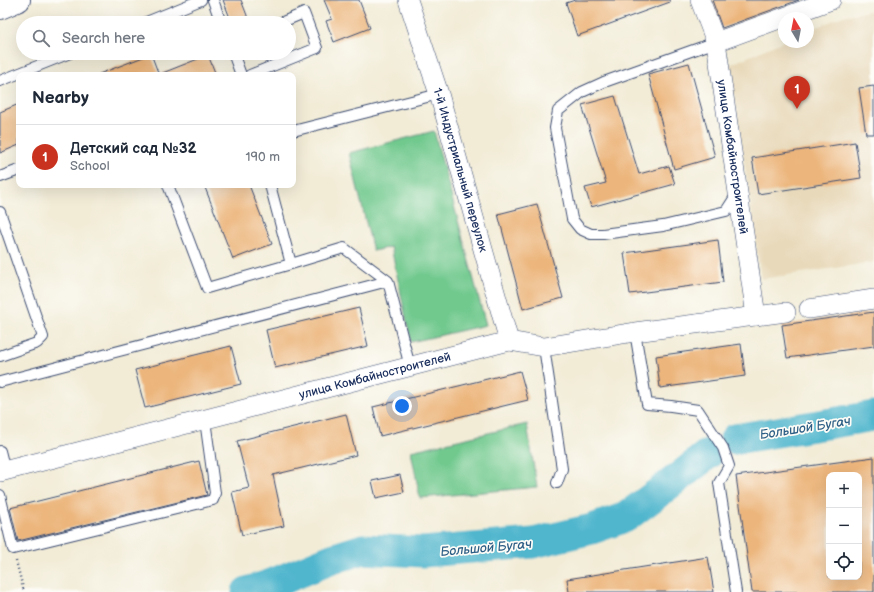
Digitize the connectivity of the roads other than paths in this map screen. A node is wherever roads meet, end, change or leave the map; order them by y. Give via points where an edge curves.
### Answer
1 (19, 0) edge
2 (201, 0) edge
3 (213, 0) edge
4 (408, 0) edge
5 (700, 0) edge
6 (831, 0) edge
7 (0, 8) edge
8 (161, 16) edge
9 (219, 16) edge
10 (296, 16) edge
11 (716, 42) junction
12 (296, 56) edge
13 (52, 60) edge
14 (236, 60) edge
15 (287, 60) edge
16 (22, 72) edge
17 (240, 72) edge
18 (257, 72) edge
19 (16, 75) edge
20 (0, 81) edge
21 (439, 94) junction
22 (296, 130) edge
23 (16, 171) edge
24 (0, 177) edge
25 (169, 188) edge
26 (271, 188) edge
27 (738, 192) junction
28 (0, 212) edge
29 (291, 264) junction
30 (388, 281) junction
31 (874, 299) edge
32 (809, 309) dead end
33 (786, 312) dead end
34 (756, 316) junction
35 (635, 332) junction
36 (510, 341) junction
37 (544, 347) junction
38 (0, 356) edge
39 (410, 367) junction
40 (0, 382) edge
41 (205, 420) junction
42 (0, 451) edge
43 (2, 472) edge
44 (557, 483) dead end
45 (0, 495) edge
46 (736, 592) edge

1 - 7 main road
2 - 8 lane
3 - 9 lane
4 - 21 street, 1-й Индустриальный переулок
5 - 11 street, улица Комбайностроителей
6 - 11 street
10 - 12 lane via 304,13 317,48
11 - 27 street, улица Комбайностроителей
11 - 27 lane via 582,92 558,111 555,128 572,220 580,229 591,234 663,226 726,211
13 - 16 lane
14 - 17 lane
15 - 18 lane
19 - 20 lane
21 - 22 lane
21 - 36 street, 1-й Индустриальный переулок
23 - 24 lane
25 - 29 lane via 207,288
26 - 29 lane
27 - 34 street, улица Комбайностроителей
28 - 38 lane via 43,337 37,343
29 - 30 lane via 344,248
30 - 39 lane
30 - 40 lane
31 - 32 street
33 - 34 street, улица Комбайностроителей
34 - 35 street, улица Комбайностроителей
35 - 37 street, улица Комбайностроителей
35 - 46 lane via 647,404 698,410 723,448 729,466 719,483
36 - 37 street, улица Комбайностроителей
36 - 39 street, улица Комбайностроителей
37 - 44 lane via 562,469
39 - 41 street, улица Комбайностроителей
41 - 43 street, улица Комбайностроителей
41 - 45 lane via 215,493 213,500 13,549
42 - 43 lane

